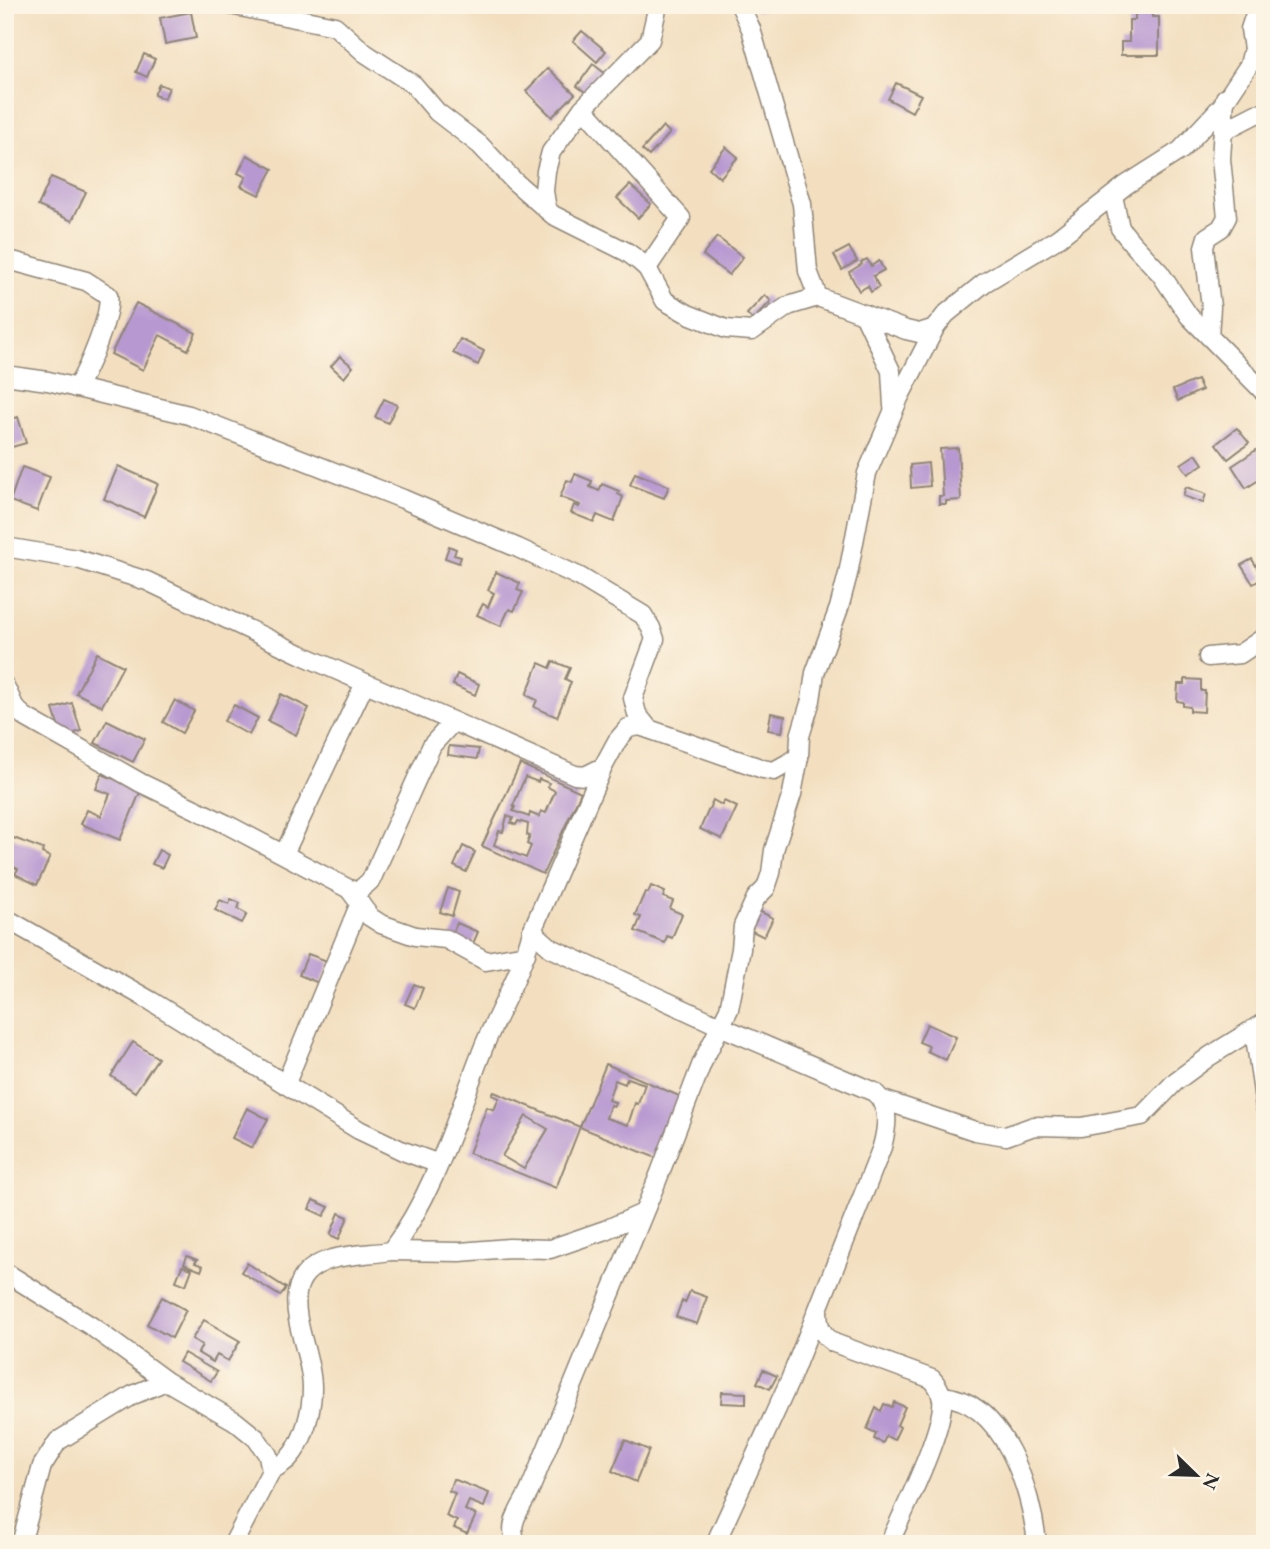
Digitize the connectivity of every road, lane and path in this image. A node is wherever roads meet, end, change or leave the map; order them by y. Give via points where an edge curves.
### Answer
1 (230, 5) edge
2 (658, 5) edge
3 (740, 5) edge
4 (1258, 5) edge
5 (1225, 98) junction
6 (583, 108) junction
7 (1265, 113) edge
8 (1223, 131) junction
9 (1113, 196) junction
10 (547, 210) junction
11 (5, 258) edge
12 (647, 268) junction
13 (818, 297) junction
14 (864, 314) junction
15 (935, 328) junction
16 (1209, 336) junction
17 (1257, 373) edge
18 (5, 375) edge
19 (76, 388) junction
20 (1265, 393) edge
21 (894, 410) junction
22 (5, 547) edge
23 (1265, 637) edge
24 (1208, 657) dead end
25 (365, 683) junction
26 (5, 686) edge
27 (453, 722) junction
28 (649, 729) junction
29 (799, 757) junction
30 (603, 767) junction
31 (284, 854) junction
32 (355, 897) junction
33 (5, 918) edge
34 (531, 932) junction
35 (526, 954) junction
36 (1260, 1026) edge
37 (722, 1027) junction
38 (286, 1083) junction
39 (883, 1100) junction
40 (1265, 1107) edge
41 (439, 1164) junction
42 (643, 1213) junction
43 (391, 1251) junction
44 (5, 1272) edge
45 (818, 1308) junction
46 (166, 1381) junction
47 (941, 1396) junction
48 (271, 1471) junction
49 (21, 1544) edge
50 (233, 1544) edge
51 (518, 1544) edge
52 (715, 1544) edge
53 (889, 1544) edge
54 (1037, 1544) edge

1 - 10 street via 335,26 365,53 414,85 437,112 480,145
2 - 6 street via 650,40
3 - 13 street via 799,192 808,271
4 - 5 street via 1250,29 1252,57
5 - 8 street
5 - 9 street via 1181,150
6 - 10 street via 551,152 544,191
6 - 12 street via 681,218
7 - 8 street
8 - 16 street via 1227,217 1221,228 1207,237 1205,247 1212,307
9 - 15 street via 1057,239 984,283
9 - 16 street via 1120,228
10 - 12 street via 627,252
11 - 19 street via 86,281 108,295 104,324
12 - 13 street via 664,300 726,328 752,331 788,306
13 - 14 street
14 - 15 street via 919,333
14 - 21 street via 891,371
15 - 21 street
16 - 17 street
17 - 20 street
18 - 19 street
19 - 28 street via 189,415 391,494 580,577 643,614 655,639 633,706
21 - 29 street via 867,473 848,574 816,673
22 - 25 street via 77,559 147,581
23 - 24 street via 1240,654
25 - 27 street
25 - 31 street
26 - 31 street via 25,718 141,783
27 - 30 street via 575,775 585,776
27 - 32 street via 432,745 371,880
28 - 29 street via 763,769 774,771
28 - 30 street via 628,728
29 - 37 street via 771,873 743,926 734,987
30 - 34 street
31 - 32 street
32 - 35 street via 381,924 415,936 446,939 486,961
32 - 38 street
33 - 38 street
34 - 35 street
34 - 37 street via 551,948
35 - 41 street
36 - 39 street via 1210,1055 1142,1116 1081,1126 1034,1126 1006,1136 975,1131
36 - 40 street
37 - 39 street via 874,1092
37 - 42 street via 702,1063
38 - 41 street via 359,1130
39 - 45 street via 886,1130 882,1147
41 - 43 street via 410,1226
42 - 43 street via 550,1249
42 - 51 street via 514,1521 512,1532
43 - 48 street via 331,1259 310,1271 297,1286 295,1304 313,1388 300,1442 288,1459
44 - 46 street via 91,1325
45 - 47 street via 823,1335 834,1343 932,1379
45 - 52 street
46 - 48 street via 256,1438 268,1455
46 - 49 street via 133,1395 58,1441 42,1466
47 - 53 street via 929,1453
47 - 54 street via 962,1400 999,1432 1024,1482
48 - 50 street

